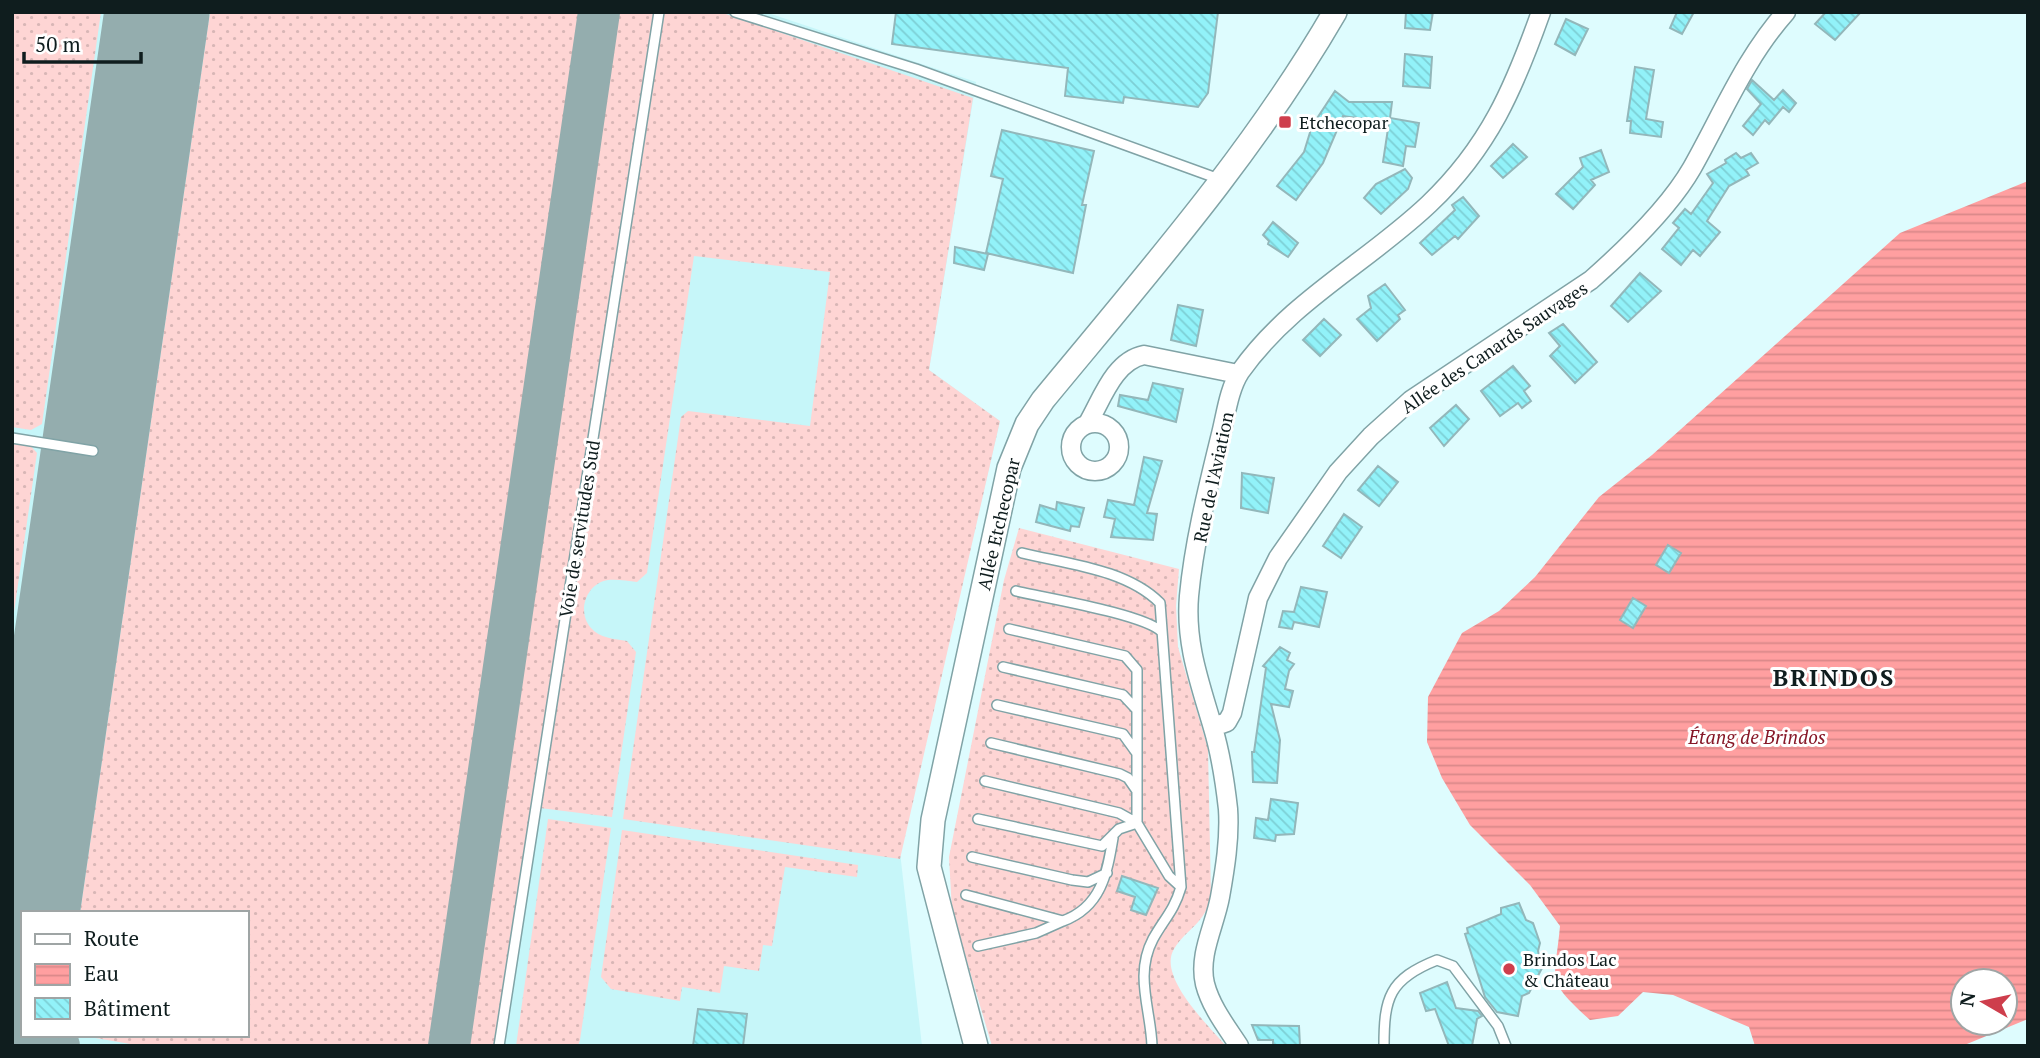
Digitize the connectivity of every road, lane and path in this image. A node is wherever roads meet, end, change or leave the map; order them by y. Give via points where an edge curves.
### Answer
1 (659, 12) edge
2 (735, 12) edge
3 (1335, 12) edge
4 (1541, 12) edge
5 (1786, 12) edge
6 (1221, 180) junction
7 (1238, 374) junction
8 (1088, 424) dead end
9 (12, 438) edge
10 (93, 451) dead end
11 (1022, 553) dead end
12 (1016, 591) dead end
13 (1009, 629) dead end
14 (1162, 632) junction
15 (1003, 667) dead end
16 (997, 705) dead end
17 (1137, 709) junction
18 (1213, 727) junction
19 (991, 743) dead end
20 (1137, 754) junction
21 (985, 781) dead end
22 (1137, 791) junction
23 (978, 819) dead end
24 (1137, 823) junction
25 (1113, 838) junction
26 (972, 857) dead end
27 (1108, 873) junction
28 (1181, 887) junction
29 (966, 895) dead end
30 (1063, 921) junction
31 (978, 946) dead end
32 (499, 1046) edge
33 (976, 1046) edge
34 (1153, 1046) edge
35 (1239, 1046) edge
36 (1384, 1046) edge
37 (1506, 1046) edge

1 - 32 lane, Voie de servitudes Sud
2 - 6 lane via 916,69
3 - 6 street, Allée Etchecopar via 1296,80
4 - 7 street, Rue de l'Aviation via 1501,114 1467,164 1428,205 1328,282 1270,336
5 - 18 street, Allée des Canards Sauvages via 1745,66 1690,171 1617,257 1591,280 1411,400 1338,472 1278,558 1258,598 1233,713 1227,722
6 - 33 street, Allée Etchecopar via 1043,400 1027,424 1009,468 936,807 929,867
7 - 8 street via 1144,355 1132,357 1121,366
7 - 18 street, Rue de l'Aviation via 1208,489 1189,596 1189,644
9 - 10 lane
11 - 14 lane via 1121,578 1149,591 1160,603
12 - 14 lane via 1116,614
13 - 17 lane via 1125,656 1137,670
14 - 28 lane
15 - 17 lane via 1122,695
16 - 20 lane via 1123,734
17 - 20 lane
18 - 35 street, Rue de l'Aviation via 1224,772 1229,827 1204,980 1213,1006
19 - 22 lane via 1120,774
20 - 22 lane
21 - 24 lane via 1119,813
22 - 24 lane
23 - 25 lane via 1102,846
24 - 25 lane via 1119,829
24 - 28 lane
25 - 27 lane
26 - 27 lane via 1088,882
27 - 30 lane via 1087,909
28 - 34 lane via 1175,909 1152,940 1147,957 1142,993
29 - 30 lane
30 - 31 lane via 1036,933
36 - 37 lane via 1384,1007 1394,990 1415,969 1437,960 1453,967 1498,1026

